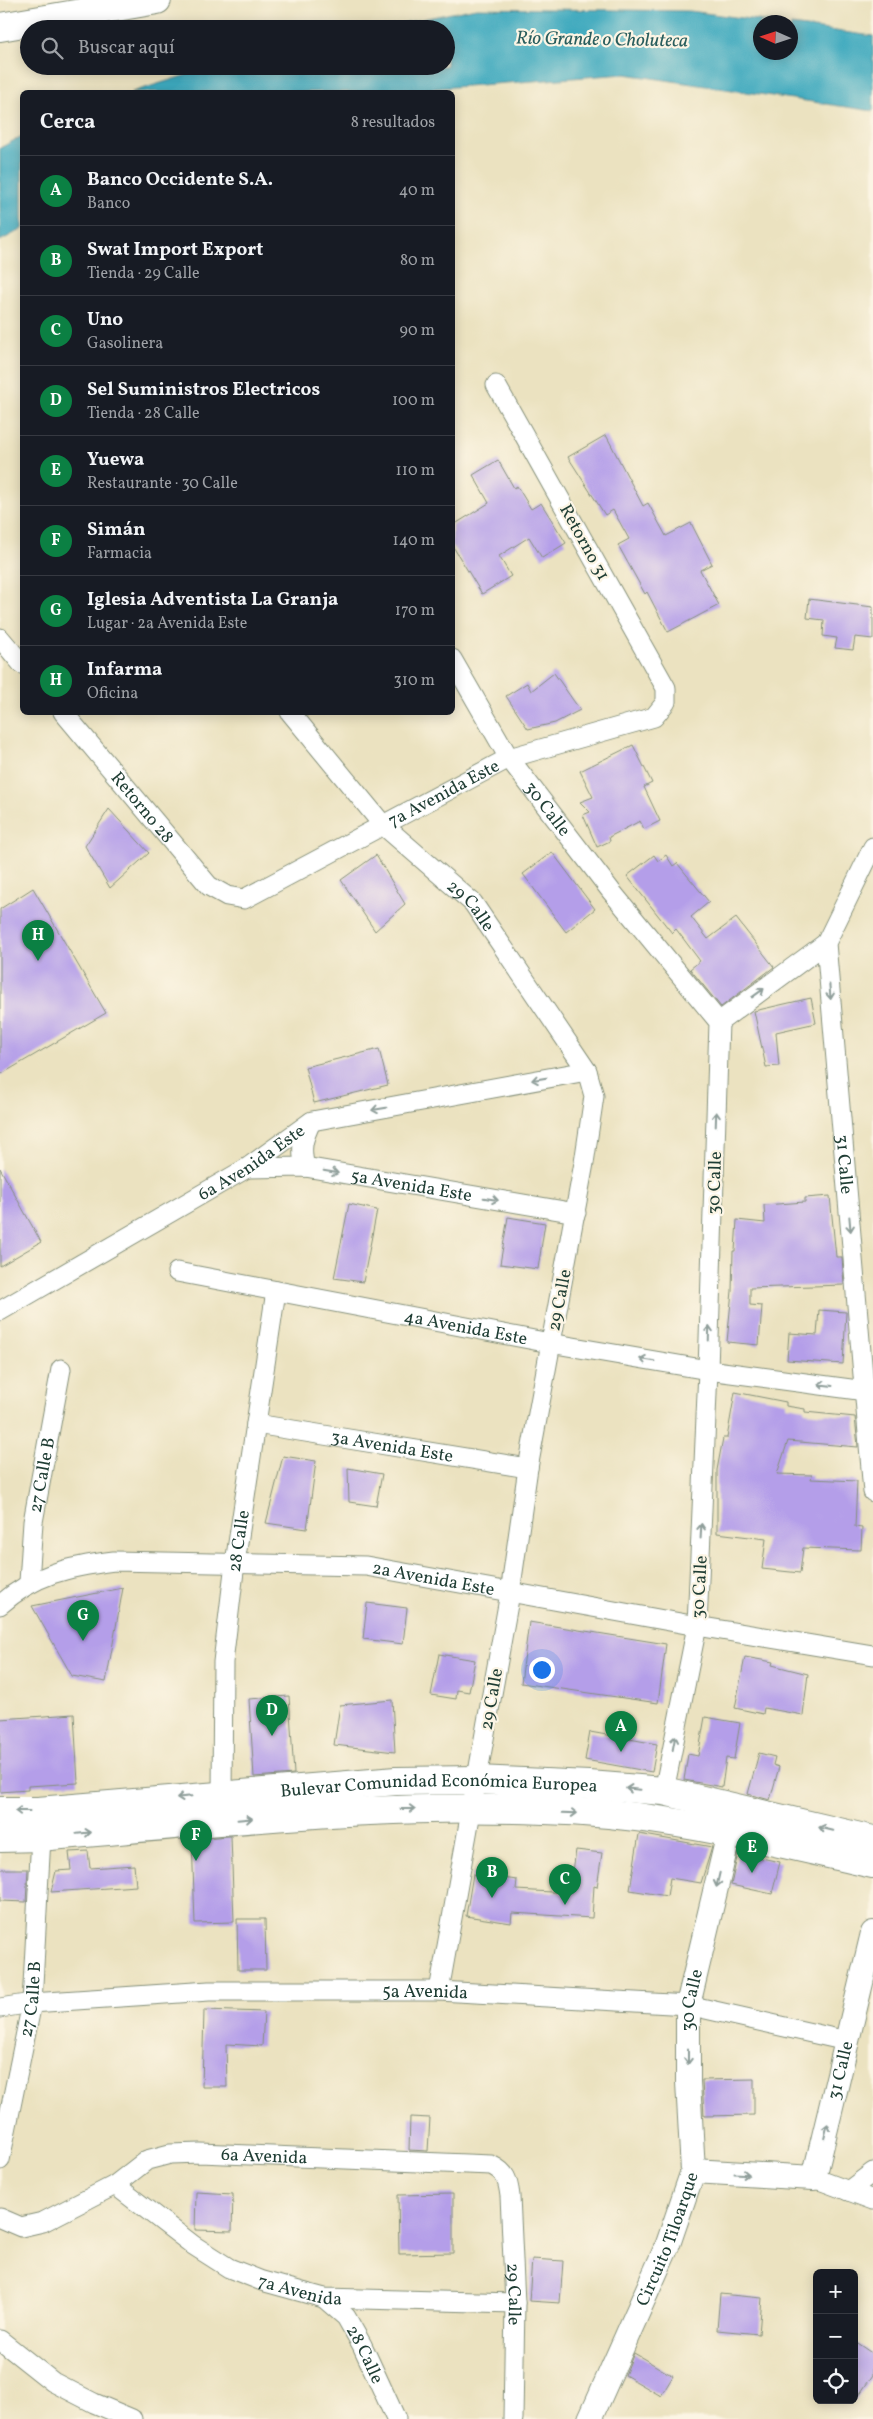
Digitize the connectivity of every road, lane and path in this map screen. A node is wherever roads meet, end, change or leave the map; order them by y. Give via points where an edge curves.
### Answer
1 (157, 0) edge
2 (36, 20) edge
3 (20, 23) edge
4 (0, 26) edge
5 (496, 384) dead end
6 (0, 638) edge
7 (20, 662) edge
8 (455, 664) edge
9 (666, 702) joint
10 (66, 715) edge
11 (292, 715) edge
12 (508, 758) junction
13 (383, 825) junction
14 (873, 846) edge
15 (227, 896) joint
16 (826, 943) junction
17 (719, 1022) junction
18 (587, 1071) junction
19 (312, 1121) junction
20 (304, 1167) junction
21 (247, 1168) junction
22 (576, 1213) junction
23 (177, 1272) dead end
24 (276, 1291) junction
25 (0, 1311) edge
26 (550, 1343) junction
27 (61, 1369) dead end
28 (708, 1370) junction
29 (868, 1391) edge
30 (256, 1424) junction
31 (528, 1468) junction
32 (873, 1492) edge
33 (235, 1563) junction
34 (28, 1582) junction
35 (510, 1593) junction
36 (0, 1605) edge
37 (697, 1626) junction
38 (873, 1655) edge
39 (477, 1780) junction
40 (664, 1791) junction
41 (222, 1794) junction
42 (473, 1810) junction
43 (0, 1811) edge
44 (729, 1833) junction
45 (41, 1837) junction
46 (0, 1838) edge
47 (873, 1840) edge
48 (873, 1864) edge
49 (873, 1933) edge
50 (439, 1991) junction
51 (32, 2003) junction
52 (688, 2005) junction
53 (0, 2008) edge
54 (847, 2041) junction
55 (0, 2160) edge
56 (502, 2170) joint
57 (693, 2171) junction
58 (873, 2172) edge
59 (814, 2178) junction
60 (115, 2186) junction
61 (848, 2191) junction
62 (873, 2200) edge
63 (0, 2218) edge
64 (324, 2298) junction
65 (516, 2303) junction
66 (0, 2340) edge
67 (99, 2411) edge
68 (132, 2419) edge
69 (396, 2419) edge
70 (513, 2419) edge
71 (590, 2419) edge

1 - 2 main road
3 - 4 main road
5 - 9 street, Retorno 31 via 666,688
6 - 7 street
8 - 12 street, 30 Calle
9 - 12 street, 7a Avenida Este via 654,716
10 - 15 street, Retorno 28 via 209,886
11 - 13 street, 29 Calle
12 - 13 street, 7a Avenida Este
12 - 17 street, 30 Calle via 611,891
13 - 15 street, 7a Avenida Este via 244,899
13 - 18 street, 29 Calle via 473,903
14 - 16 street
17 -> 16 street
16 -> 29 street, 31 Calle
28 -> 17 street, 30 Calle
18 -> 19 street, 6a Avenida Este
18 - 22 street, 29 Calle via 594,1096
19 - 20 street via 302,1138
19 - 21 street, 6a Avenida Este
20 - 21 street, 5a Avenida Este
20 -> 22 street, 5a Avenida Este
21 - 25 street, 6a Avenida Este
22 - 26 street, 29 Calle
23 - 24 street, 4a Avenida Este
24 - 26 street, 4a Avenida Este
24 - 30 street, 28 Calle
28 -> 26 street, 4a Avenida Este
26 - 31 street, 29 Calle
27 - 34 street, 27 Calle B via 33,1522
29 -> 28 street, 4a Avenida Este
37 -> 28 street, 30 Calle
29 - 32 street, 31 Calle
30 - 31 street, 3a Avenida Este
30 - 33 street, 28 Calle
31 - 35 street, 29 Calle
33 - 34 street, 2a Avenida Este via 114,1561 81,1565
33 - 35 street, 2a Avenida Este via 366,1566
33 - 41 street, 28 Calle via 223,1662
34 - 36 street, 2a Avenida Este
35 - 37 street, 2a Avenida Este
35 - 39 street, 29 Calle
37 - 38 street, 2a Avenida Este
40 -> 37 street, 30 Calle
40 -> 39 main road, Bulevar Comunidad Económica Europea
39 - 41 main road, Bulevar Comunidad Económica Europea via 396,1781
39 - 42 street, 29 Calle
47 -> 40 main road, Bulevar Comunidad Económica Europea
41 -> 43 main road, Bulevar Comunidad Económica Europea via 38,1811
42 -> 44 main road, Bulevar Comunidad Económica Europea via 596,1813
45 -> 42 main road, Bulevar Comunidad Económica Europea via 333,1812 406,1808
42 - 50 street, 29 Calle
44 - 48 main road, Bulevar Comunidad Económica Europea
44 -> 52 street, 30 Calle
45 - 46 main road, Bulevar Comunidad Económica Europea
45 - 51 street, 27 Calle B
49 - 54 street, 31 Calle
50 - 51 street, 5a Avenida via 209,1991
50 - 52 street, 5a Avenida
51 - 53 street, 5a Avenida
51 - 55 street, 27 Calle B
52 - 54 street, 5a Avenida
52 -> 57 street, 30 Calle
59 -> 54 street, 31 Calle
56 - 60 street, 6a Avenida via 491,2165 170,2154 147,2160
56 - 65 street, 29 Calle via 509,2182
57 -> 59 street, Circuito Tiloarque
57 - 71 street, Circuito Tiloarque via 668,2244
58 - 61 street
59 - 61 street, Circuito Tiloarque
60 - 63 street, 6a Avenida via 43,2222 21,2227
60 - 64 street, 7a Avenida via 229,2268
61 - 62 street, Circuito Tiloarque
64 - 65 street, 7a Avenida
64 - 69 street, 28 Calle via 346,2317
65 - 70 street, 29 Calle
66 - 67 street via 53,2382
67 - 68 street

